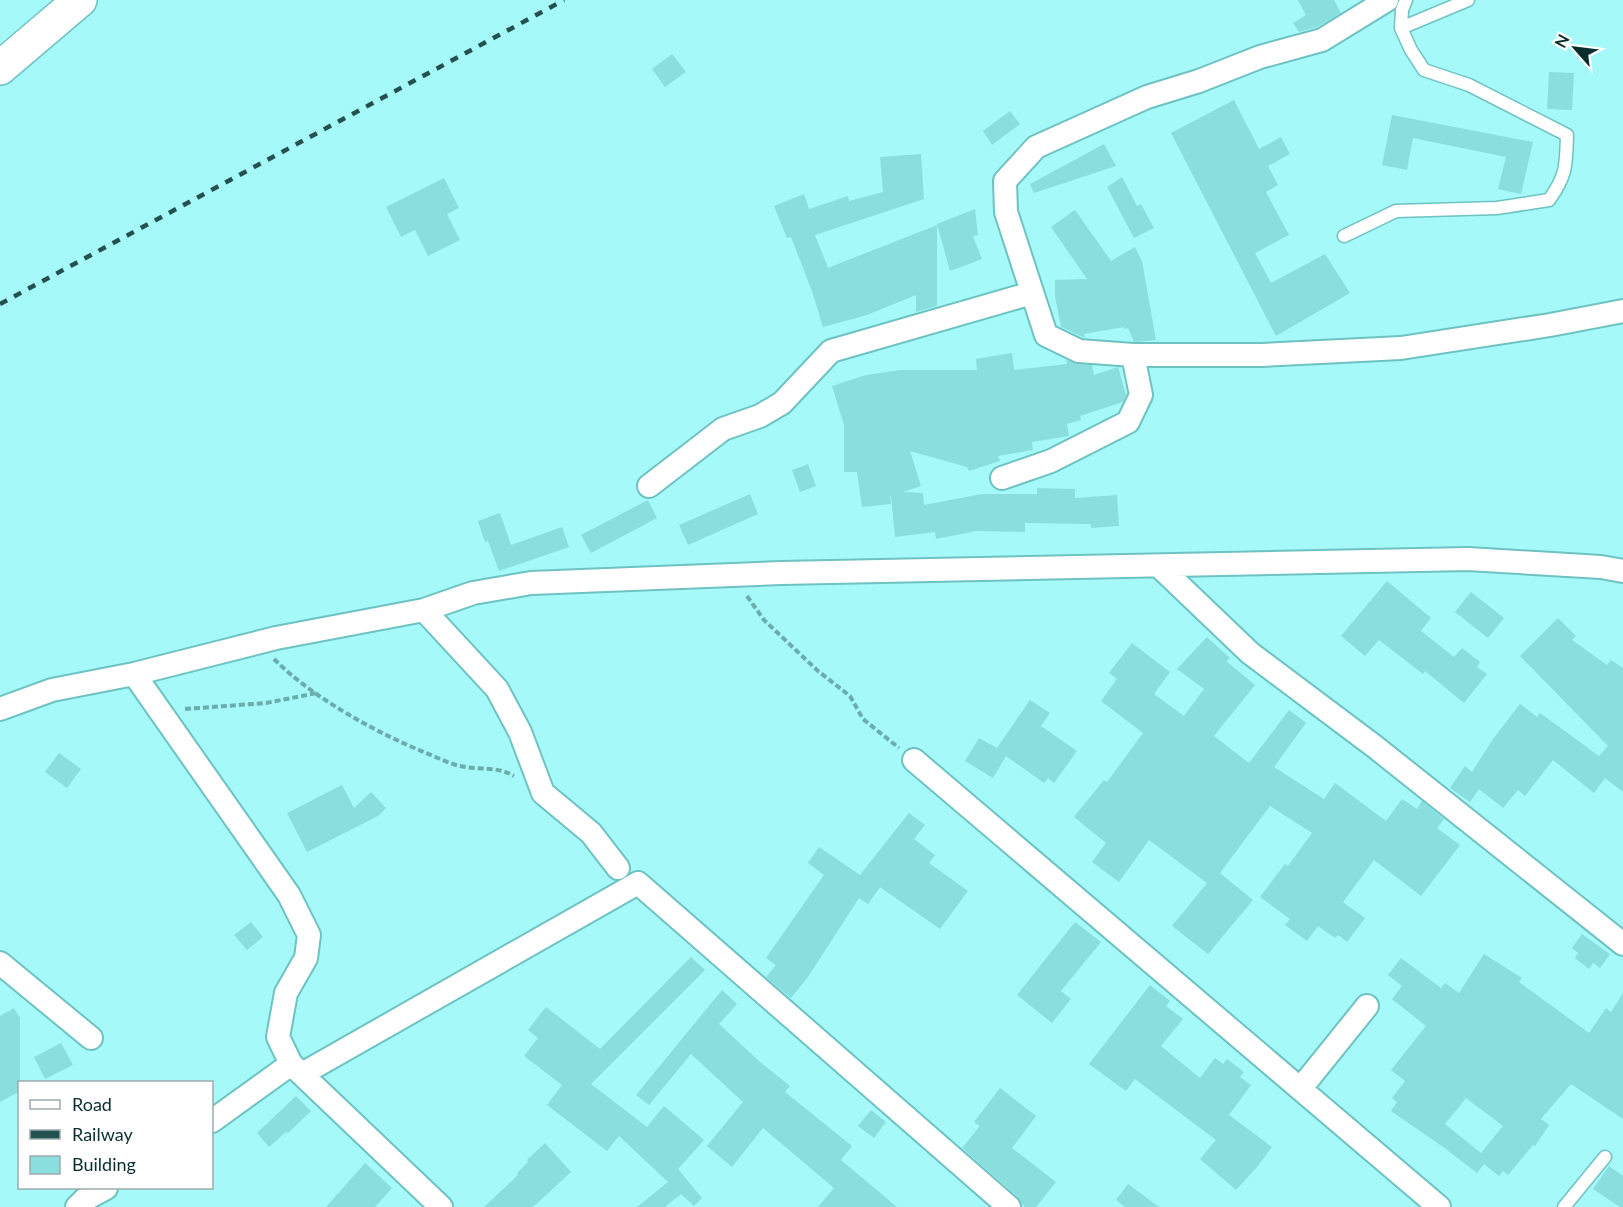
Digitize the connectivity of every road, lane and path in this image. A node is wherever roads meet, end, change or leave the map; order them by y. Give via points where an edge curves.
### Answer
1 (80, 0) edge
2 (1387, 0) edge
3 (1406, 0) edge
4 (1468, 0) edge
5 (1401, 28) junction
6 (0, 68) edge
7 (1344, 236) dead end
8 (1032, 293) junction
9 (1623, 311) edge
10 (1133, 355) junction
11 (1002, 478) dead end
12 (649, 486) dead end
13 (1159, 566) junction
14 (1612, 569) edge
15 (733, 575) junction
16 (1623, 583) edge
17 (424, 610) junction
18 (257, 642) junction
19 (134, 674) junction
20 (318, 693) junction
21 (0, 709) edge
22 (159, 710) junction
23 (914, 760) joint
24 (543, 793) junction
25 (618, 868) dead end
26 (1623, 944) edge
27 (0, 963) edge
28 (1367, 1006) dead end
29 (91, 1038) dead end
30 (296, 1069) junction
31 (1301, 1088) junction
32 (213, 1120) edge
33 (1605, 1157) dead end
34 (104, 1189) edge
35 (77, 1207) edge
36 (441, 1207) edge
37 (1009, 1207) edge
38 (1439, 1207) edge
39 (1564, 1207) edge

1 - 6 highway
2 - 8 street via 1322,40 1260,57 1147,98 1036,147 1005,181 1006,212
3 - 5 lane
4 - 5 lane
5 - 7 lane via 1424,70 1469,85 1567,135 1566,166 1561,183 1549,200 1497,208 1396,211
8 - 10 street via 1046,335 1055,341 1079,351
8 - 12 street via 831,351 782,403 760,416 723,429
9 - 10 street via 1401,348 1262,355
10 - 11 street via 1141,395 1128,422 1051,461
13 - 14 street via 1468,559
13 - 15 street
13 - 26 street via 1250,653
14 - 16 street
15 - 17 street via 531,583 473,593
15 - 23 path via 764,620 850,696 863,718
17 - 18 street
17 - 24 street via 497,689
18 - 19 street
18 - 20 path via 285,670
19 - 21 street via 52,690
19 - 22 street
20 - 22 path via 266,702
20 - 24 path via 396,741 457,766 503,770
22 - 30 street via 289,895 309,935 306,958 286,993 278,1037
23 - 31 street
24 - 25 street via 591,832
27 - 29 street
28 - 31 street
30 - 32 street
30 - 36 street
30 - 37 street via 638,884
31 - 38 street
33 - 39 lane
34 - 35 street

